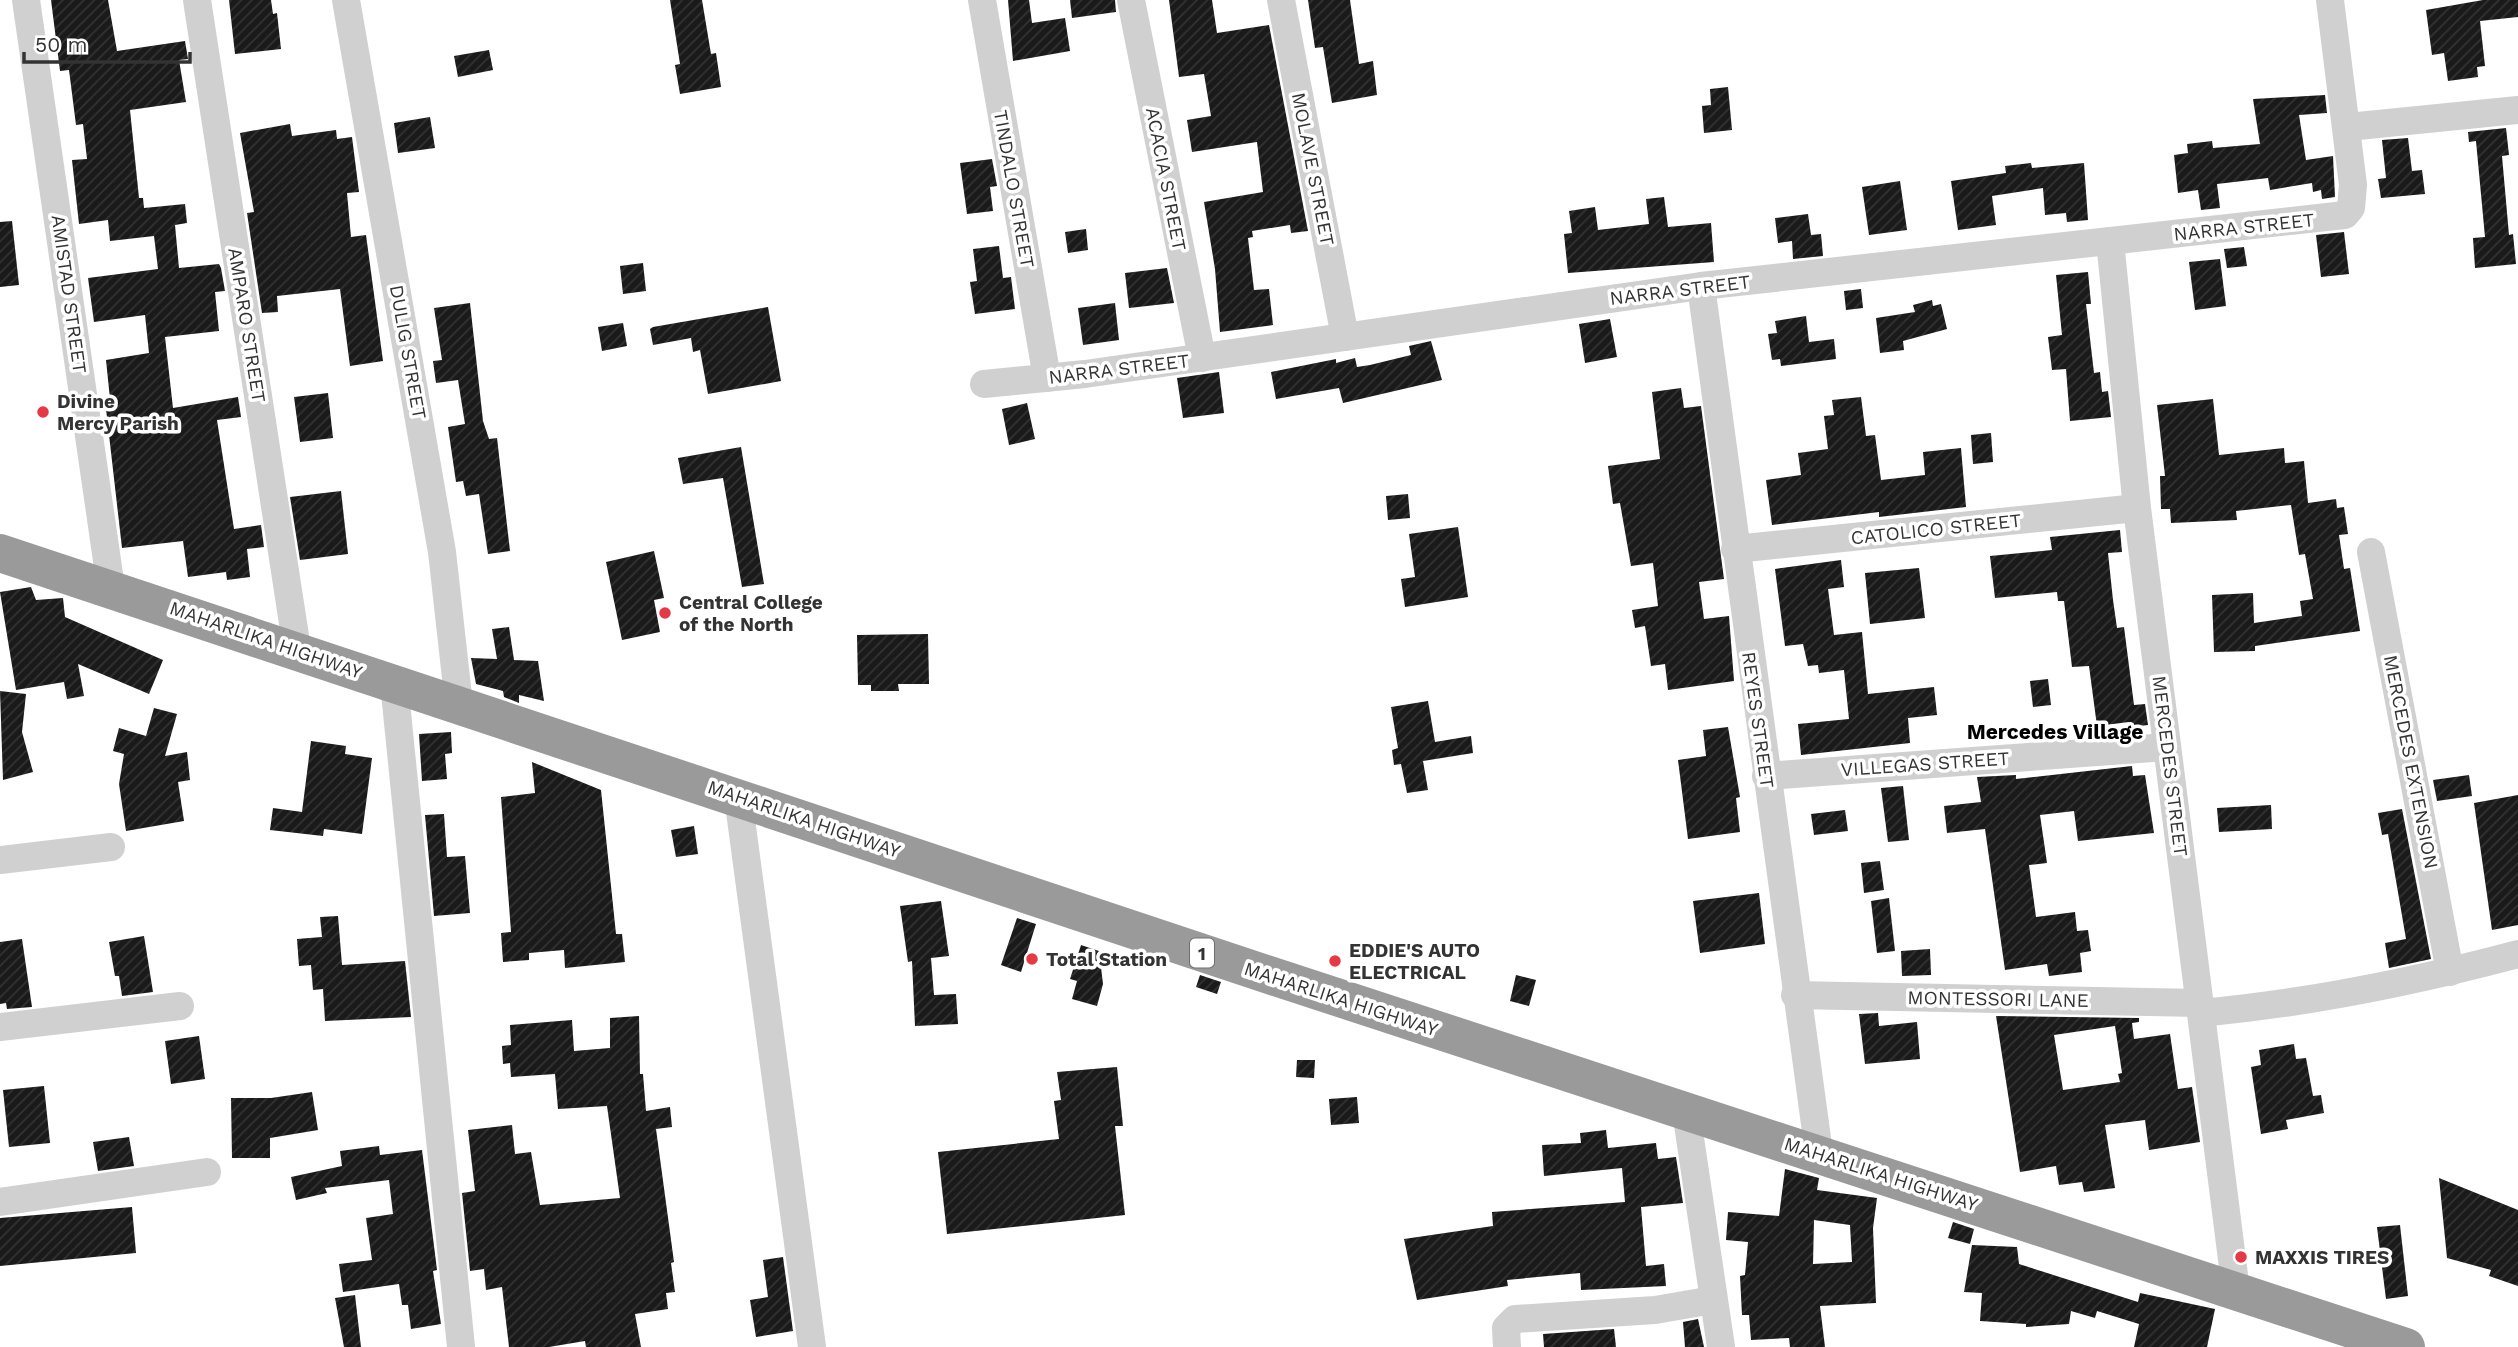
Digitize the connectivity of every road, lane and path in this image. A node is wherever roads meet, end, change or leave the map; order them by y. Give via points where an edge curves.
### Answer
1 (26, 0) edge
2 (197, 0) edge
3 (346, 0) edge
4 (982, 0) edge
5 (1131, 0) edge
6 (1281, 0) edge
7 (2330, 0) edge
8 (2518, 110) edge
9 (2348, 127) junction
10 (2110, 241) junction
11 (1702, 286) junction
12 (1345, 337) junction
13 (1202, 358) junction
14 (1047, 378) junction
15 (984, 384) dead end
16 (2137, 508) junction
17 (1735, 549) junction
18 (2371, 552) dead end
19 (0, 553) edge
20 (111, 588) junction
21 (297, 649) junction
22 (394, 683) junction
23 (459, 705) junction
24 (2167, 747) junction
25 (1766, 776) junction
26 (738, 797) junction
27 (111, 847) dead end
28 (0, 860) edge
29 (2518, 954) edge
30 (2450, 972) junction
31 (1795, 995) junction
32 (180, 1006) dead end
33 (2201, 1008) junction
34 (0, 1027) edge
35 (1686, 1111) junction
36 (1819, 1153) junction
37 (207, 1172) dead end
38 (0, 1202) edge
39 (2236, 1291) junction
40 (1713, 1300) junction
41 (461, 1347) edge
42 (812, 1347) edge
43 (1507, 1347) edge
44 (1721, 1347) edge
45 (2406, 1347) edge

1 - 20 street, AMISTAD STREET
2 - 21 street, AMPARO STREET
3 - 23 street, DULIG STREET via 442,552
4 - 14 street, TINDALO STREET
5 - 13 street, ACACIA STREET
6 - 12 street, MOLAVE STREET
7 - 9 street
8 - 9 street
9 - 10 street, NARRA STREET via 2351,208 2336,218
10 - 11 street, NARRA STREET
10 - 16 street, MERCEDES STREET
11 - 12 street, NARRA STREET
11 - 17 street, REYES STREET
12 - 13 street, NARRA STREET
13 - 14 street, NARRA STREET
14 - 15 street, NARRA STREET
16 - 17 street, CATOLICO STREET
16 - 24 street, MERCEDES STREET
17 - 25 street, REYES STREET
18 - 30 street, MERCEDES EXTENSION
19 - 20 highway, MAHARLIKA HIGHWAY / 1
20 - 21 highway, MAHARLIKA HIGHWAY / 1
21 - 22 highway, MAHARLIKA HIGHWAY / 1
22 - 23 highway, MAHARLIKA HIGHWAY / 1
22 - 41 street
23 - 26 highway, MAHARLIKA HIGHWAY / 1
24 - 25 street, VILLEGAS STREET
24 - 33 street, MERCEDES STREET
25 - 31 street, REYES STREET
26 - 35 highway, MAHARLIKA HIGHWAY / 1
26 - 42 street
27 - 28 street
29 - 30 street
30 - 33 street via 2291,1004
31 - 33 street, MONTESSORI LANE
31 - 36 street, REYES STREET
32 - 34 street
33 - 39 street, MERCEDES STREET
35 - 36 highway, MAHARLIKA HIGHWAY / 1
35 - 40 street
36 - 39 highway, MAHARLIKA HIGHWAY / 1
37 - 38 street
39 - 45 highway, MAHARLIKA HIGHWAY / 1
40 - 43 street via 1655,1310 1515,1320 1506,1328
40 - 44 street

